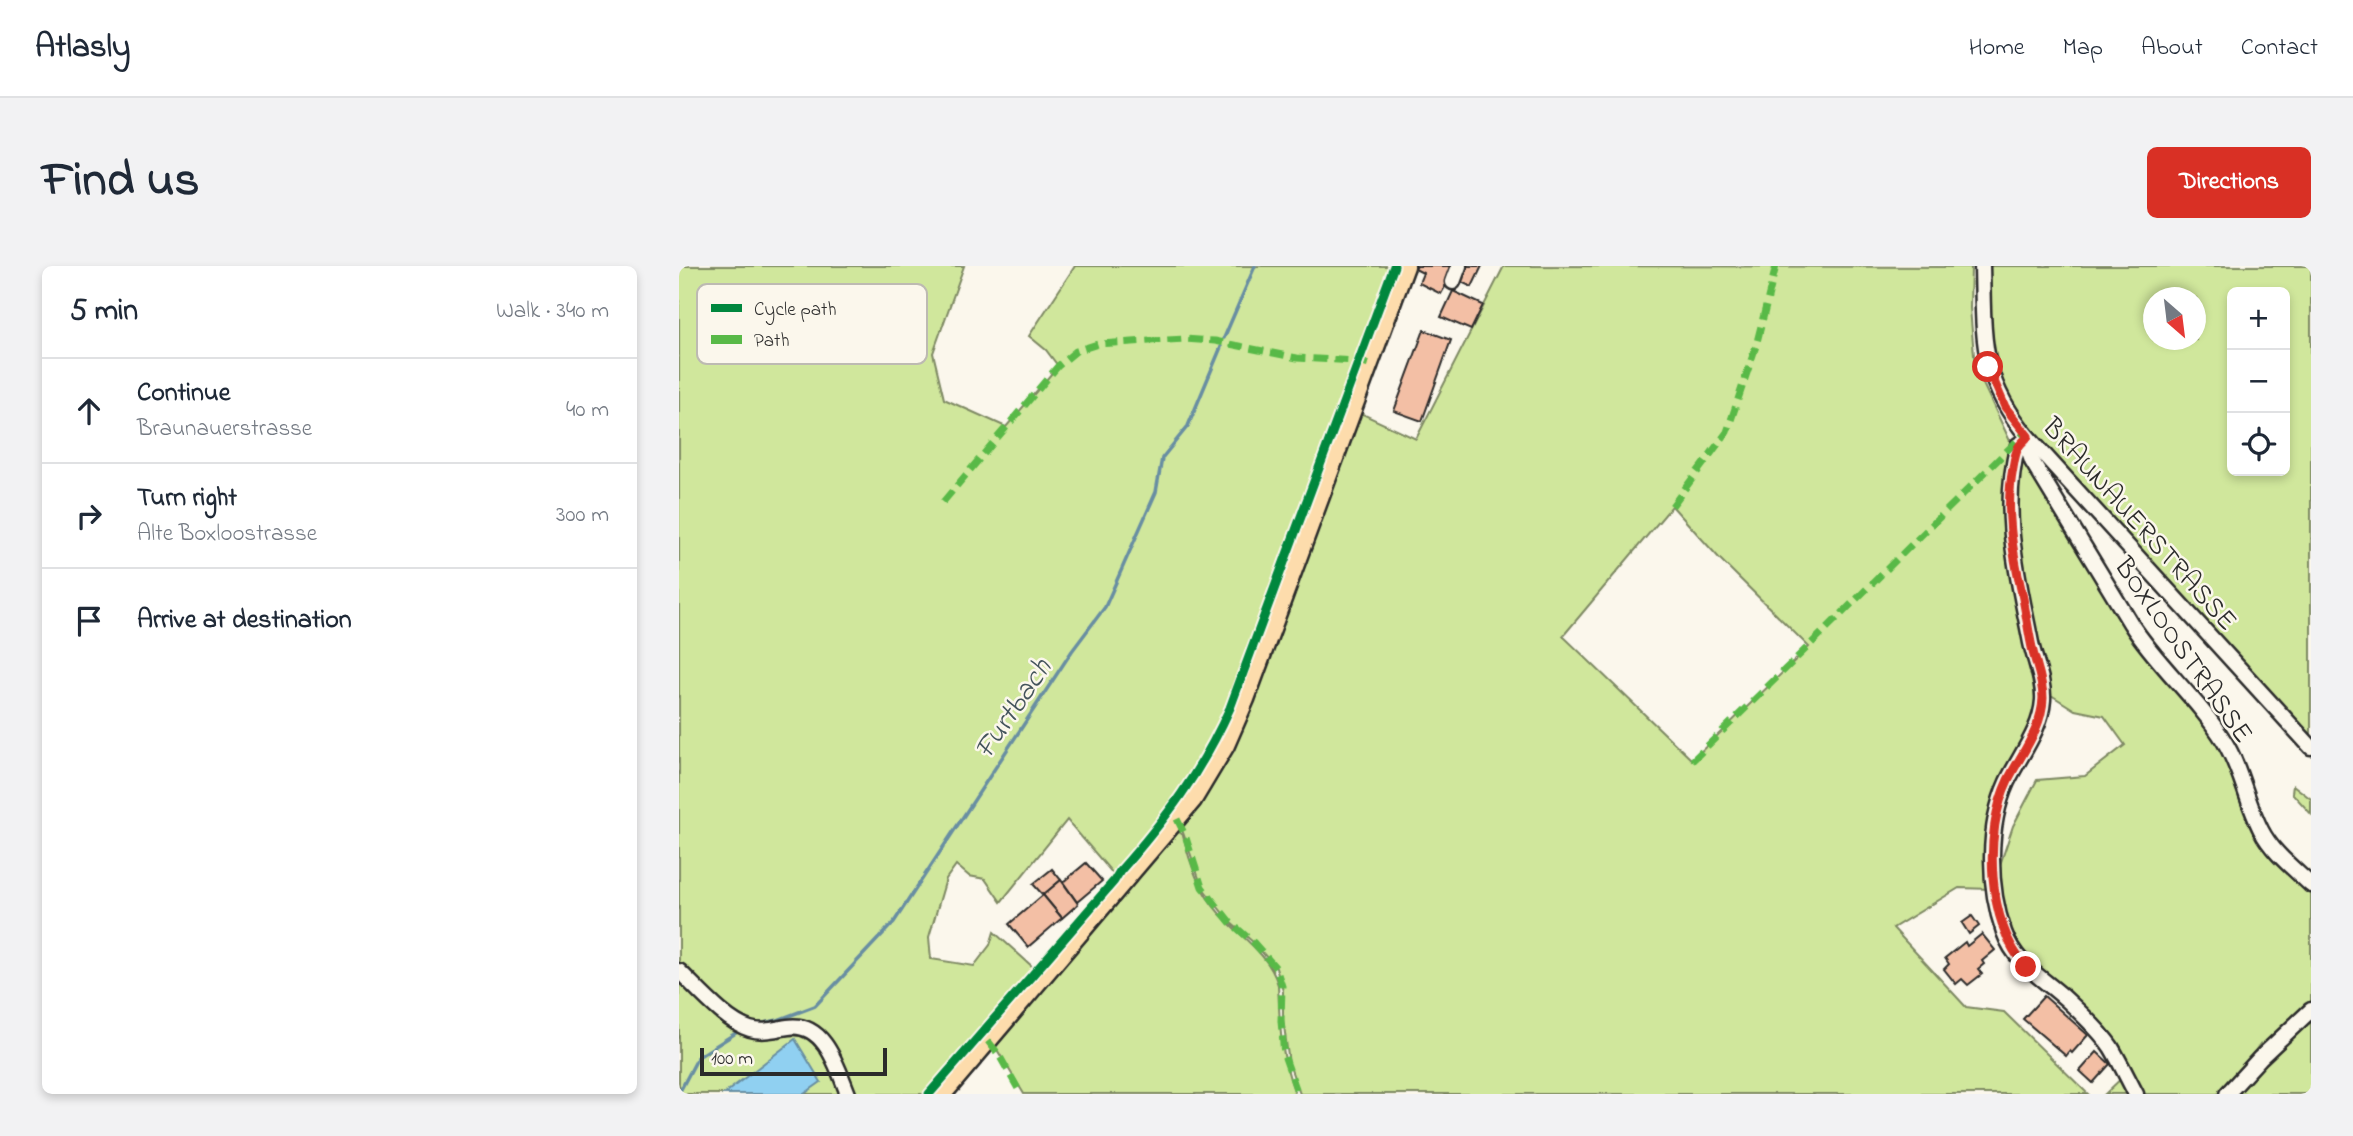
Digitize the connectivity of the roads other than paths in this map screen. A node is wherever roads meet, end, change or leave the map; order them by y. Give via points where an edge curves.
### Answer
1 (1405, 266) edge
2 (1459, 266) edge
3 (1982, 266) edge
4 (1453, 282) dead end
5 (2026, 439) junction
6 (2311, 747) edge
7 (2311, 885) edge
8 (679, 971) edge
9 (2311, 1010) edge
10 (848, 1094) edge
11 (942, 1094) edge
12 (2136, 1094) edge
13 (2227, 1094) edge

1 - 11 main road via 1245,699 1217,760 1177,819
2 - 4 street
3 - 5 street, BRAUNAUERSTRASSE via 1984,347 1991,375
5 - 6 street, BRAUNAUERSTRASSE
5 - 7 street, BOXLOOSTRASSE via 2032,461 2130,624 2228,748 2265,838
5 - 12 street via 2018,445 2011,479 2010,528 2042,682 2042,705 1999,806 1993,852 1995,889 2012,950 2110,1045
8 - 10 street via 747,1028 797,1027 814,1033 831,1055
9 - 13 street

